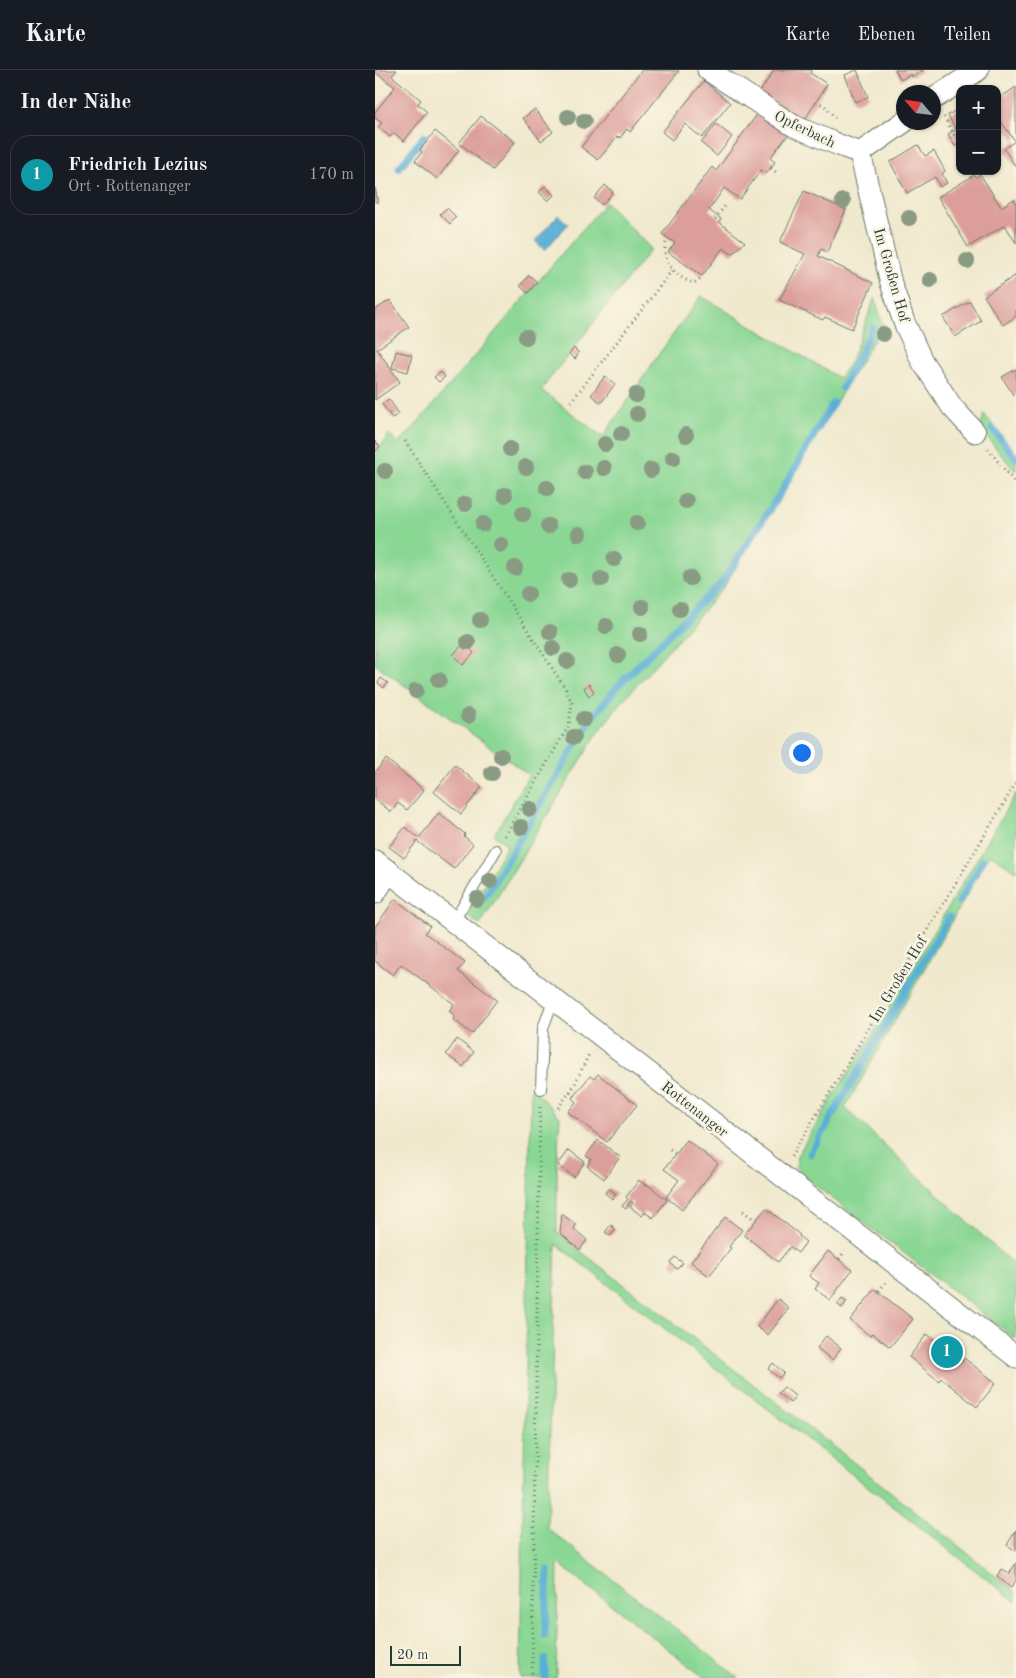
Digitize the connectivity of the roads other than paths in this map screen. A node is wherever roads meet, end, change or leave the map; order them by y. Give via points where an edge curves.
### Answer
1 (708, 70) edge
2 (978, 70) edge
3 (941, 95) edge
4 (896, 127) edge
5 (860, 152) junction
6 (975, 432) road end
7 (496, 850) road end
8 (382, 866) edge
9 (375, 893) edge
10 (454, 921) junction
11 (554, 998) junction
12 (541, 1089) road end
13 (1016, 1357) edge

1 - 5 street, Opferbach via 794,126
2 - 3 street
4 - 5 street
5 - 6 street, Im Großen Hof via 891,283 904,322 927,368 952,407
7 - 10 lane
8 - 9 street
8 - 10 street, Rottenanger
10 - 11 street, Rottenanger
11 - 12 lane via 543,1028
11 - 13 street, Rottenanger

